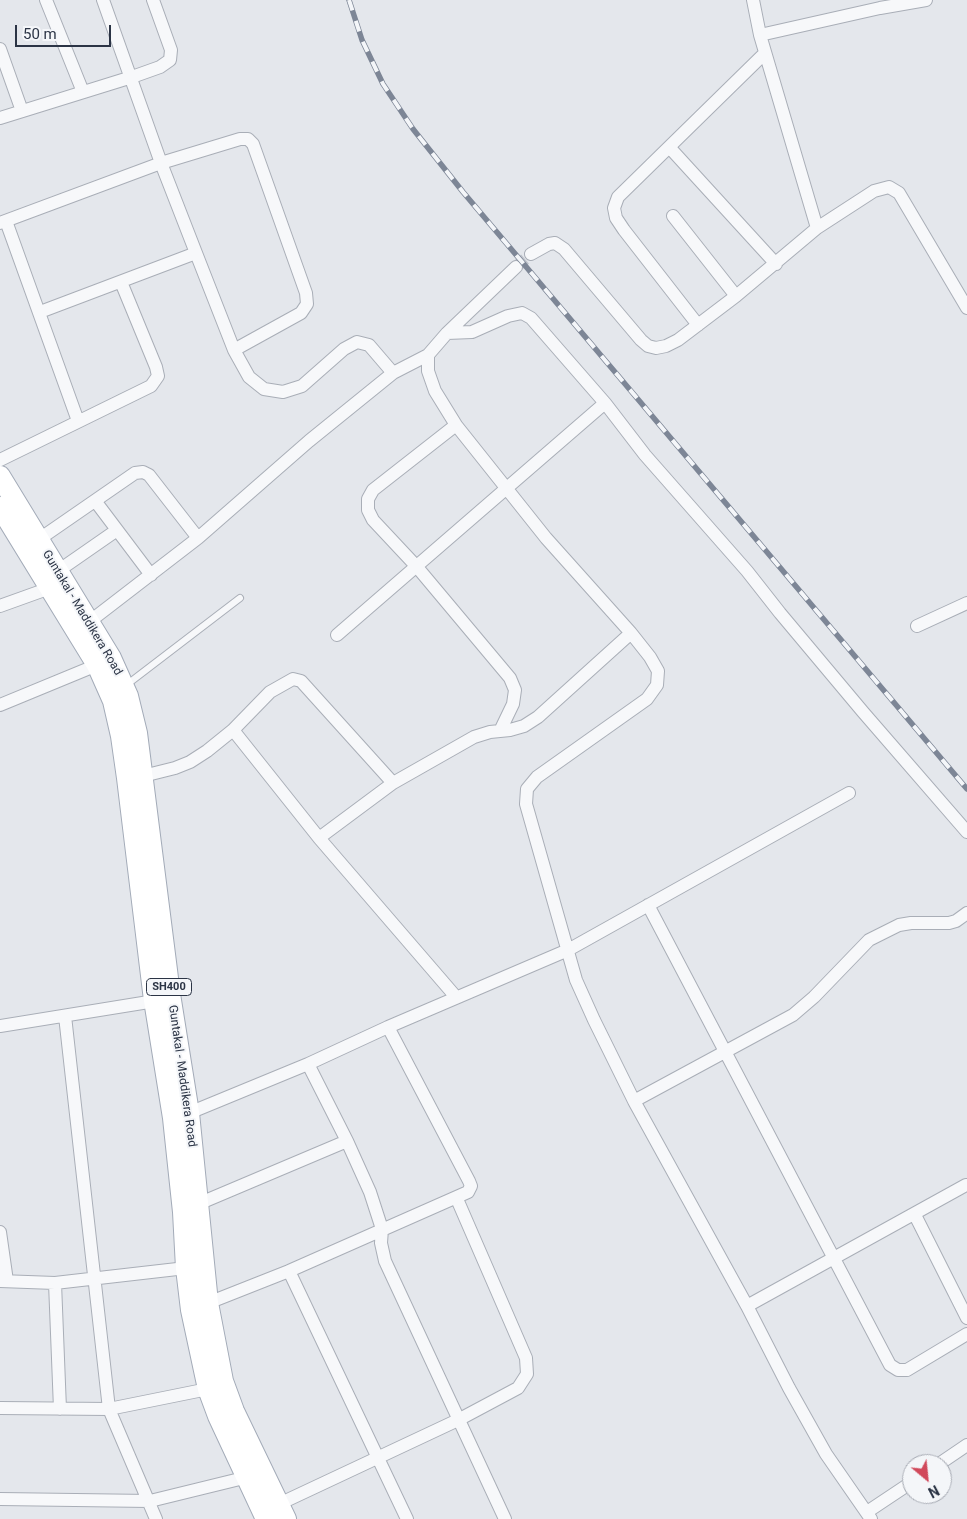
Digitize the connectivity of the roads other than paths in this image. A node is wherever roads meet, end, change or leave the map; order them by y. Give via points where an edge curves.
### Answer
1 (46, 0) edge
2 (103, 0) edge
3 (152, 0) edge
4 (753, 0) edge
5 (926, 0) edge
6 (760, 36) junction
7 (0, 49) edge
8 (765, 54) junction
9 (132, 78) junction
10 (83, 92) junction
11 (22, 111) junction
12 (0, 118) edge
13 (670, 148) junction
14 (161, 163) junction
15 (673, 216) dead end
16 (3, 222) edge
17 (817, 228) junction
18 (196, 253) junction
19 (531, 254) tunnel mouth
20 (776, 264) junction
21 (516, 267) tunnel mouth
22 (121, 282) junction
23 (736, 296) junction
24 (967, 308) edge
25 (40, 312) junction
26 (698, 325) junction
27 (446, 333) junction
28 (234, 350) junction
29 (428, 355) junction
30 (393, 373) junction
31 (605, 403) junction
32 (78, 421) junction
33 (456, 425) junction
34 (0, 460) edge
35 (0, 476) edge
36 (507, 488) junction
37 (96, 502) junction
38 (0, 507) edge
39 (117, 530) junction
40 (198, 538) junction
41 (38, 540) junction
42 (417, 567) junction
43 (151, 575) junction
44 (54, 579) junction
45 (240, 598) dead end
46 (967, 604) edge
47 (0, 606) edge
48 (89, 622) junction
49 (918, 626) dead end
50 (631, 634) junction
51 (337, 635) dead end
52 (97, 665) junction
53 (124, 686) junction
54 (0, 705) edge
55 (233, 730) junction
56 (500, 731) junction
57 (143, 776) junction
58 (393, 784) junction
59 (849, 793) dead end
60 (967, 832) edge
61 (319, 838) junction
62 (648, 905) junction
63 (967, 913) edge
64 (568, 950) junction
65 (456, 997) junction
66 (163, 1000) junction
67 (65, 1016) junction
68 (0, 1026) edge
69 (388, 1026) junction
70 (726, 1053) junction
71 (308, 1064) junction
72 (634, 1101) junction
73 (189, 1113) junction
74 (347, 1140) junction
75 (966, 1185) edge
76 (457, 1199) junction
77 (198, 1204) junction
78 (915, 1214) junction
79 (382, 1229) junction
80 (0, 1232) edge
81 (834, 1257) junction
82 (186, 1268) junction
83 (289, 1271) junction
84 (94, 1280) junction
85 (4, 1281) edge
86 (55, 1283) junction
87 (208, 1303) junction
88 (747, 1306) junction
89 (967, 1318) edge
90 (967, 1334) edge
91 (208, 1389) junction
92 (0, 1408) edge
93 (60, 1408) junction
94 (109, 1409) junction
95 (458, 1420) junction
96 (967, 1445) edge
97 (952, 1455) edge
98 (377, 1457) junction
99 (255, 1475) junction
100 (902, 1490) edge
101 (0, 1498) edge
102 (150, 1501) junction
103 (277, 1514) edge
104 (869, 1515) edge
105 (156, 1519) edge
106 (407, 1519) edge
107 (505, 1519) edge

1 - 10 street
2 - 9 street
3 - 9 street via 171,50 170,60
4 - 6 street
5 - 6 street
6 - 8 street
7 - 11 street
8 - 13 street
8 - 17 street
9 - 10 street
9 - 14 street
10 - 11 street
11 - 12 street
13 - 20 street
13 - 26 street via 618,197 614,208 616,218
14 - 16 street
14 - 18 street
14 - 28 street via 240,138 253,144 306,293 306,304 300,313
15 - 23 street
16 - 25 street
17 - 20 street
17 - 24 street via 874,191 889,187 899,192
18 - 22 street
18 - 28 street
19 - 26 street via 555,243 564,249 648,346 666,346
20 - 23 street
21 - 27 street
22 - 25 street
22 - 32 street via 158,376 151,386
23 - 26 street
25 - 32 street
27 - 29 street
27 - 31 street via 472,332 522,313 531,318
28 - 30 street via 249,377 264,388 283,392 302,386 344,349 357,342 369,345
29 - 30 street
29 - 33 street via 428,371 435,391
30 - 40 street
31 - 36 street
31 - 60 street via 645,455
32 - 34 street
33 - 36 street
33 - 42 street via 373,490 368,499 368,510 373,520
35 - 41 main road, Guntakal - Maddikera Road / SH400
36 - 42 street
36 - 50 street via 546,538
37 - 39 street
37 - 40 street via 135,473 142,472 149,475
37 - 41 street
38 - 44 main road, Guntakal - Maddikera Road / SH400
39 - 43 street
39 - 44 street
40 - 43 street
41 - 44 main road, Guntakal - Maddikera Road / SH400
42 - 51 street
42 - 56 street via 510,678 515,690
43 - 48 street
44 - 47 street
44 - 48 main road, Guntakal - Maddikera Road / SH400
44 - 52 main road, Guntakal - Maddikera Road / SH400
45 - 53 lane
46 - 49 street
48 - 53 main road, Guntakal - Maddikera Road / SH400
50 - 56 street via 538,717 524,726
50 - 64 street via 658,671 657,685 647,699 537,777 527,789 526,804
52 - 54 street
52 - 66 main road, Guntakal - Maddikera Road / SH400 via 113,701 121,736
53 - 57 main road, Guntakal - Maddikera Road / SH400
55 - 57 street via 190,762
55 - 58 street via 270,692 293,679 302,681
55 - 61 street
56 - 58 street via 474,737
57 - 66 main road, Guntakal - Maddikera Road / SH400
58 - 61 street
59 - 62 street
61 - 65 street
62 - 64 street
62 - 70 street
63 - 70 street via 949,924 899,925 869,940 793,1015
64 - 65 street
64 - 72 street via 576,980
65 - 69 street
66 - 67 street
66 - 73 main road, Guntakal - Maddikera Road / SH400
66 - 82 main road, Guntakal - Maddikera Road / SH400
67 - 68 street
67 - 84 street
69 - 71 street
69 - 76 street via 471,1186
70 - 72 street
70 - 81 street
71 - 73 street
71 - 74 street
72 - 88 street
73 - 77 main road, Guntakal - Maddikera Road / SH400
74 - 77 street
74 - 79 street
75 - 78 street
76 - 79 street
76 - 95 street via 526,1358 527,1374 518,1388
77 - 87 main road, Guntakal - Maddikera Road / SH400
78 - 81 street
78 - 89 street
79 - 83 street
79 - 95 street via 385,1261
80 - 85 street
81 - 88 street
81 - 90 street via 890,1365 898,1370 907,1370
82 - 84 street
82 - 91 main road, Guntakal - Maddikera Road / SH400 via 191,1310
83 - 87 street
83 - 98 street
84 - 86 street
84 - 94 street
85 - 86 street
86 - 93 street
87 - 99 main road, Guntakal - Maddikera Road / SH400 via 223,1381
88 - 104 street via 826,1454
91 - 94 street
91 - 99 main road, Guntakal - Maddikera Road / SH400 via 218,1416
92 - 93 street
93 - 94 street
94 - 102 street
95 - 98 street
95 - 107 street
96 - 97 street
98 - 103 street
98 - 106 street
99 - 102 street
99 - 103 main road, Guntakal - Maddikera Road / SH400
100 - 104 street
101 - 102 street
102 - 105 street

